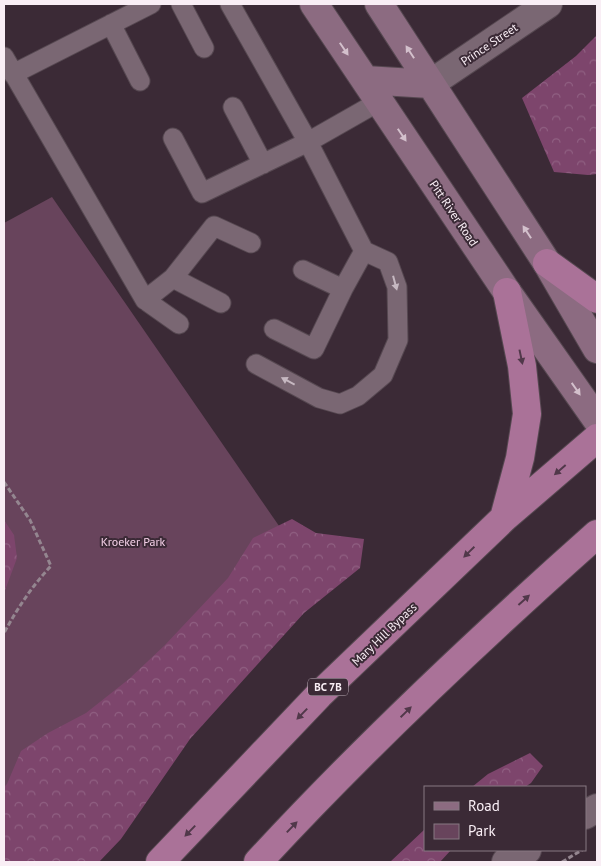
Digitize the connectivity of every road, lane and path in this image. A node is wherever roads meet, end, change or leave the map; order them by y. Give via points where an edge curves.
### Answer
1 (148, 4) edge
2 (181, 4) edge
3 (230, 4) edge
4 (314, 4) edge
5 (379, 4) edge
6 (548, 4) edge
7 (111, 24) junction
8 (204, 48) dead end
9 (4, 57) edge
10 (13, 74) junction
11 (140, 80) dead end
12 (430, 84) junction
13 (373, 90) junction
14 (233, 107) dead end
15 (173, 138) dead end
16 (308, 142) junction
17 (263, 164) junction
18 (251, 243) dead end
19 (364, 251) junction
20 (546, 262) junction
21 (303, 270) dead end
22 (173, 278) junction
23 (343, 289) junction
24 (507, 292) junction
25 (597, 299) edge
26 (145, 300) junction
27 (221, 303) dead end
28 (179, 324) dead end
29 (274, 329) dead end
30 (597, 349) edge
31 (256, 364) dead end
32 (597, 420) edge
33 (597, 438) edge
34 (4, 482) edge
35 (504, 518) junction
36 (597, 534) edge
37 (4, 633) edge
38 (597, 808) edge
39 (586, 814) edge
40 (525, 851) edge
41 (580, 851) edge
42 (160, 862) edge
43 (258, 862) edge
44 (506, 862) edge
45 (562, 862) edge

1 - 7 lane
2 - 8 lane
3 - 16 lane
4 -> 13 main road, Pitt River Road
12 -> 5 main road
6 - 12 street, Prince Street
7 - 10 lane
7 - 11 lane
9 - 10 lane
10 - 26 lane
12 - 13 main road
20 -> 12 main road
13 - 16 lane
13 -> 24 main road, Pitt River Road
14 - 17 lane
15 - 17 lane via 202,193
16 - 17 lane
16 - 19 lane
18 - 22 lane via 214,226
19 - 23 lane
19 -> 31 lane via 388,262 397,287 398,340 383,375 358,396 340,404 319,398
20 - 25 highway
20 - 30 main road
21 - 23 lane
22 - 26 lane
22 - 27 lane
23 - 29 lane via 314,349
24 -> 32 main road, Pitt River Road
24 -> 35 highway via 522,366 527,414 520,458
26 - 28 lane
33 -> 35 highway, Mary Hill Bypass / BC 7B
34 - 37 path via 30,520 51,566 36,582
35 -> 42 highway, Mary Hill Bypass / BC 7B via 319,695
43 -> 36 highway via 347,769
38 - 39 street
40 - 44 street
41 - 45 path

